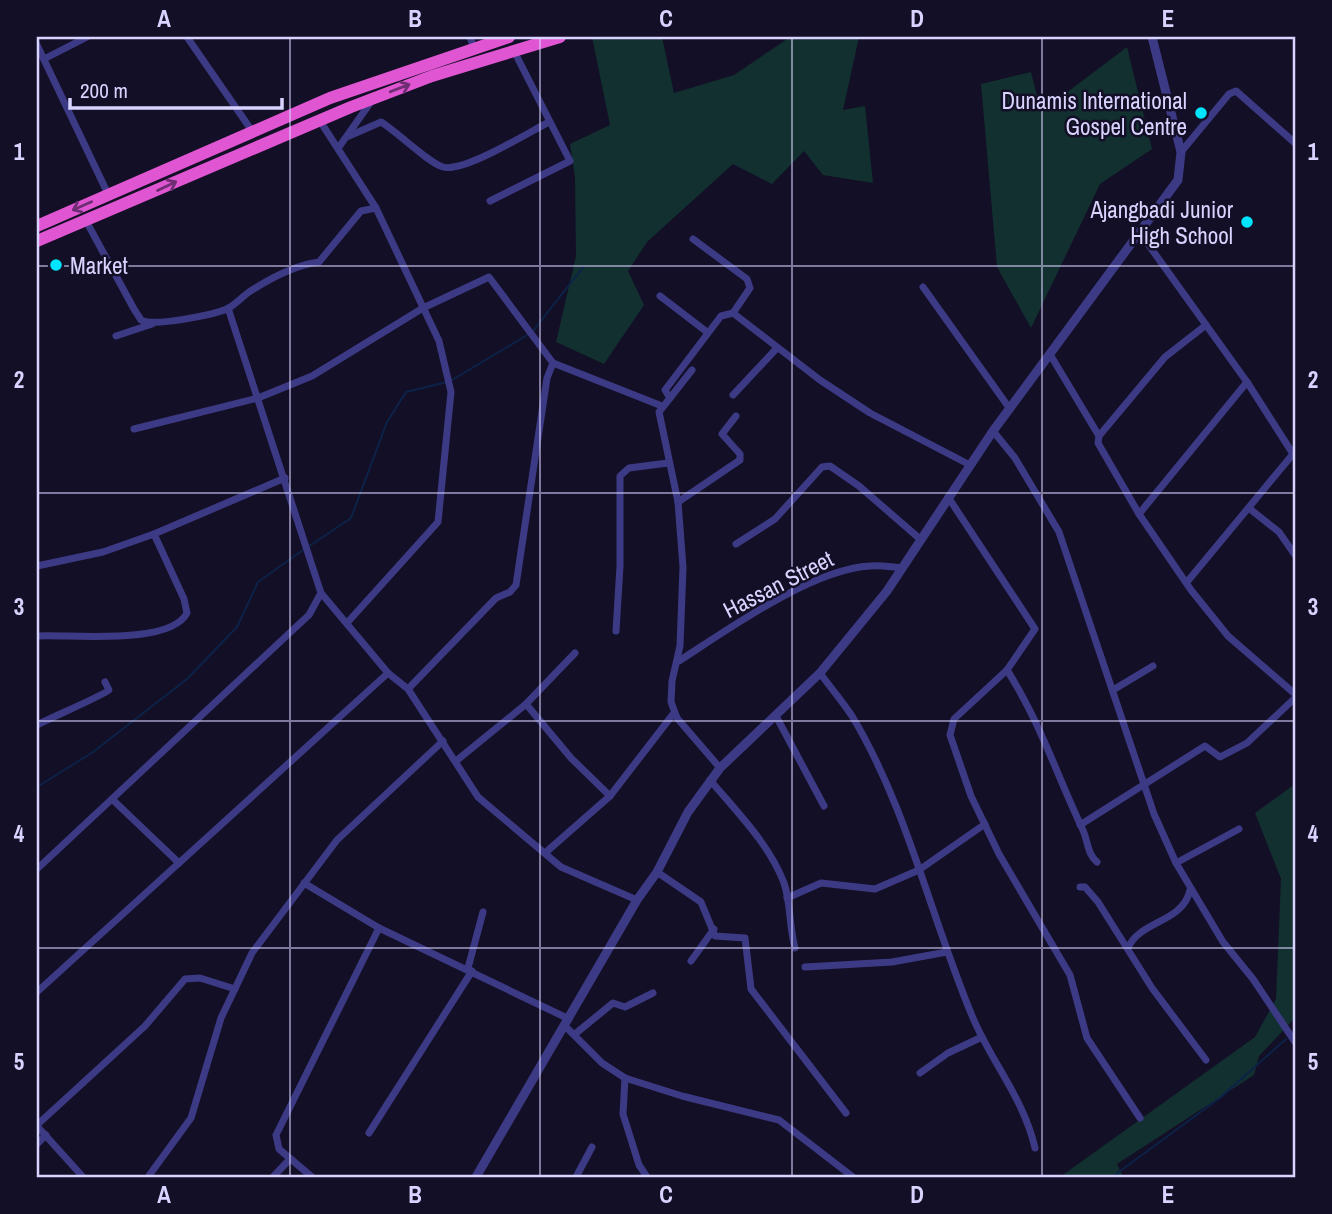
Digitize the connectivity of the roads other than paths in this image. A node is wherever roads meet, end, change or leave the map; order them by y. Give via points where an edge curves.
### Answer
1 (87, 37) edge
2 (187, 37) edge
3 (509, 37) edge
4 (560, 37) edge
5 (1152, 37) edge
6 (472, 43) edge
7 (37, 45) edge
8 (514, 51) junction
9 (44, 59) junction
10 (374, 98) junction
11 (320, 121) junction
12 (549, 122) junction
13 (252, 131) junction
14 (349, 136) junction
15 (1295, 143) edge
16 (339, 147) junction
17 (1181, 152) junction
18 (134, 183) junction
19 (108, 194) junction
20 (144, 197) junction
21 (490, 201) dead end
22 (376, 208) junction
23 (85, 219) junction
24 (37, 226) edge
25 (1140, 233) junction
26 (693, 239) dead end
27 (37, 241) edge
28 (923, 287) dead end
29 (660, 296) dead end
30 (423, 308) junction
31 (228, 309) junction
32 (733, 313) junction
33 (155, 323) junction
34 (1206, 325) junction
35 (707, 332) junction
36 (116, 335) dead end
37 (777, 348) junction
38 (1051, 356) junction
39 (553, 363) junction
40 (692, 370) dead end
41 (1247, 382) junction
42 (733, 395) dead end
43 (258, 398) junction
44 (670, 398) junction
45 (662, 406) junction
46 (1010, 409) junction
47 (736, 416) dead end
48 (134, 429) dead end
49 (993, 431) junction
50 (1099, 436) junction
51 (1294, 456) edge
52 (667, 463) junction
53 (970, 465) junction
54 (285, 478) junction
55 (948, 497) junction
56 (678, 502) junction
57 (1250, 509) junction
58 (1139, 514) junction
59 (154, 534) junction
60 (920, 539) junction
61 (736, 544) dead end
62 (1295, 555) edge
63 (37, 566) edge
64 (902, 568) junction
65 (1188, 582) junction
66 (321, 593) junction
67 (347, 622) junction
68 (616, 631) dead end
69 (37, 636) edge
70 (575, 653) dead end
71 (678, 661) junction
72 (1153, 666) dead end
73 (1007, 670) junction
74 (388, 673) junction
75 (820, 673) junction
76 (105, 682) dead end
77 (408, 689) junction
78 (1113, 690) junction
79 (1295, 696) edge
80 (526, 705) junction
81 (674, 713) junction
82 (776, 716) junction
83 (37, 725) edge
84 (443, 741) junction
85 (456, 761) junction
86 (720, 768) junction
87 (710, 780) junction
88 (1145, 785) junction
89 (610, 796) junction
90 (113, 800) junction
91 (824, 806) dead end
92 (985, 824) junction
93 (1080, 825) junction
94 (1239, 829) dead end
95 (545, 853) junction
96 (1097, 862) dead end
97 (179, 863) junction
98 (1177, 863) junction
99 (37, 869) edge
100 (919, 870) junction
101 (657, 872) junction
102 (304, 883) junction
103 (1080, 887) dead end
104 (1190, 890) junction
105 (787, 898) junction
106 (637, 900) junction
107 (484, 912) dead end
108 (379, 928) junction
109 (714, 929) junction
110 (795, 948) dead end
111 (1128, 948) junction
112 (947, 952) junction
113 (691, 961) dead end
114 (805, 967) dead end
115 (470, 970) junction
116 (235, 989) junction
117 (37, 992) edge
118 (653, 993) dead end
119 (567, 1023) junction
120 (575, 1034) junction
121 (982, 1037) junction
122 (1293, 1038) edge
123 (1206, 1060) dead end
124 (920, 1073) dead end
125 (625, 1078) junction
126 (846, 1113) dead end
127 (1140, 1118) dead end
128 (37, 1125) edge
129 (369, 1133) dead end
130 (46, 1135) junction
131 (37, 1144) edge
132 (592, 1147) dead end
133 (1035, 1148) dead end
134 (289, 1160) junction
135 (83, 1177) edge
136 (148, 1177) edge
137 (273, 1177) edge
138 (313, 1177) edge
139 (476, 1177) edge
140 (576, 1177) edge
141 (647, 1177) edge
142 (853, 1177) edge

1 - 9 street
2 - 13 street
3 - 6 highway
4 - 8 highway
5 - 17 street
6 - 13 highway
7 - 9 street
10 -> 8 highway
8 - 12 street
9 - 19 street
10 - 11 highway
10 - 14 street
11 - 16 street
20 -> 11 highway via 269,139
12 - 14 street via 476,160 449,167 426,159 381,122
12 - 21 street via 570,161
13 - 18 highway
14 - 16 street
15 - 17 street via 1236,91
16 - 22 street
17 - 25 street via 1178,180
18 - 19 highway
18 - 20 highway
19 -> 24 highway
20 - 23 highway
22 - 30 street
22 - 31 street via 361,211 322,260 281,275
23 - 27 highway
23 - 33 street via 141,320
25 - 34 street
25 - 38 street
26 - 32 street via 751,284
28 - 46 street
29 - 35 street
30 - 39 street via 489,277
30 - 43 street via 323,370
30 - 67 street via 439,341 450,382 438,522
31 - 33 street
31 - 43 street
32 - 35 street via 725,313
32 - 37 street
33 - 36 street
34 - 41 street
34 - 50 street via 1166,357
35 - 44 street via 665,390
37 - 42 street
37 - 53 street via 870,413
38 - 46 street
38 - 50 street
39 - 45 street
39 - 77 street via 516,585 496,598
40 - 44 street
41 - 51 street
41 - 58 street
43 - 48 street
43 - 54 street
44 - 45 street
45 - 52 street via 660,425
46 - 49 street
47 - 56 street via 722,434 740,460
49 - 53 street
49 - 78 street via 1015,458 1059,532
50 - 58 street via 1098,443
51 - 57 street
52 - 56 street
52 - 68 street via 629,468 620,476
53 - 55 street
54 - 59 street
54 - 66 street
55 - 60 street
55 - 73 street via 1035,629
56 - 71 street via 682,567
57 - 62 street via 1279,532
57 - 65 street
58 - 65 street
59 - 63 street via 103,552
59 - 69 street via 184,599 187,613 183,619 149,633
60 - 61 street via 830,466 822,467 775,519
60 - 64 street
64 - 71 street, Hassan Street via 870,566 824,578
64 - 75 street
65 - 79 street via 1228,636
66 - 67 street
66 - 90 street via 309,615
67 - 74 street
70 - 80 street
71 - 81 street via 671,688
72 - 78 street
73 - 92 street via 959,714 950,730
73 - 93 street via 1026,699
74 - 77 street
74 - 97 street
75 - 82 street
75 - 100 street via 852,716
76 - 83 street via 109,690 105,694
77 - 84 street
78 - 88 street
79 - 88 street via 1247,743 1220,757 1205,746
80 - 85 street
80 - 89 street
81 - 86 street
81 - 89 street
82 - 86 street
82 - 91 street
84 - 85 street
84 - 102 street via 337,840
85 - 95 street via 478,797
86 - 87 street
87 - 101 street
87 - 105 street via 748,824 780,874
88 - 93 street
88 - 98 street
89 - 95 street
90 - 97 street
90 - 99 street
92 - 100 street
92 - 127 street via 1070,975 1087,1038
93 - 96 street
94 - 98 street
95 - 106 street via 561,867
97 - 117 street
98 - 104 street
100 - 105 street via 875,889 821,883
100 - 112 street
101 - 106 street
101 - 109 street via 701,902
102 - 108 street
102 - 116 street via 252,953
103 - 111 street via 1090,891
104 - 111 street via 1180,910 1138,934
104 - 122 street
105 - 110 street
106 - 119 street
107 - 115 street
108 - 115 street
108 - 134 street via 276,1135 279,1149
109 - 113 street
109 - 126 street via 719,938 745,937 751,989
111 - 123 street
112 - 114 street via 892,962
112 - 121 street
115 - 119 street
115 - 129 street
116 - 128 street via 200,978 185,979 145,1026
116 - 136 street via 191,1118
118 - 120 street via 625,1007 613,1003
119 - 120 street
119 - 139 street
120 - 125 street via 602,1063
121 - 124 street
121 - 133 street via 1024,1112
125 - 141 street via 623,1114
125 - 142 street via 779,1120
128 - 130 street
130 - 131 street
130 - 135 street
132 - 140 street
134 - 137 street
134 - 138 street

